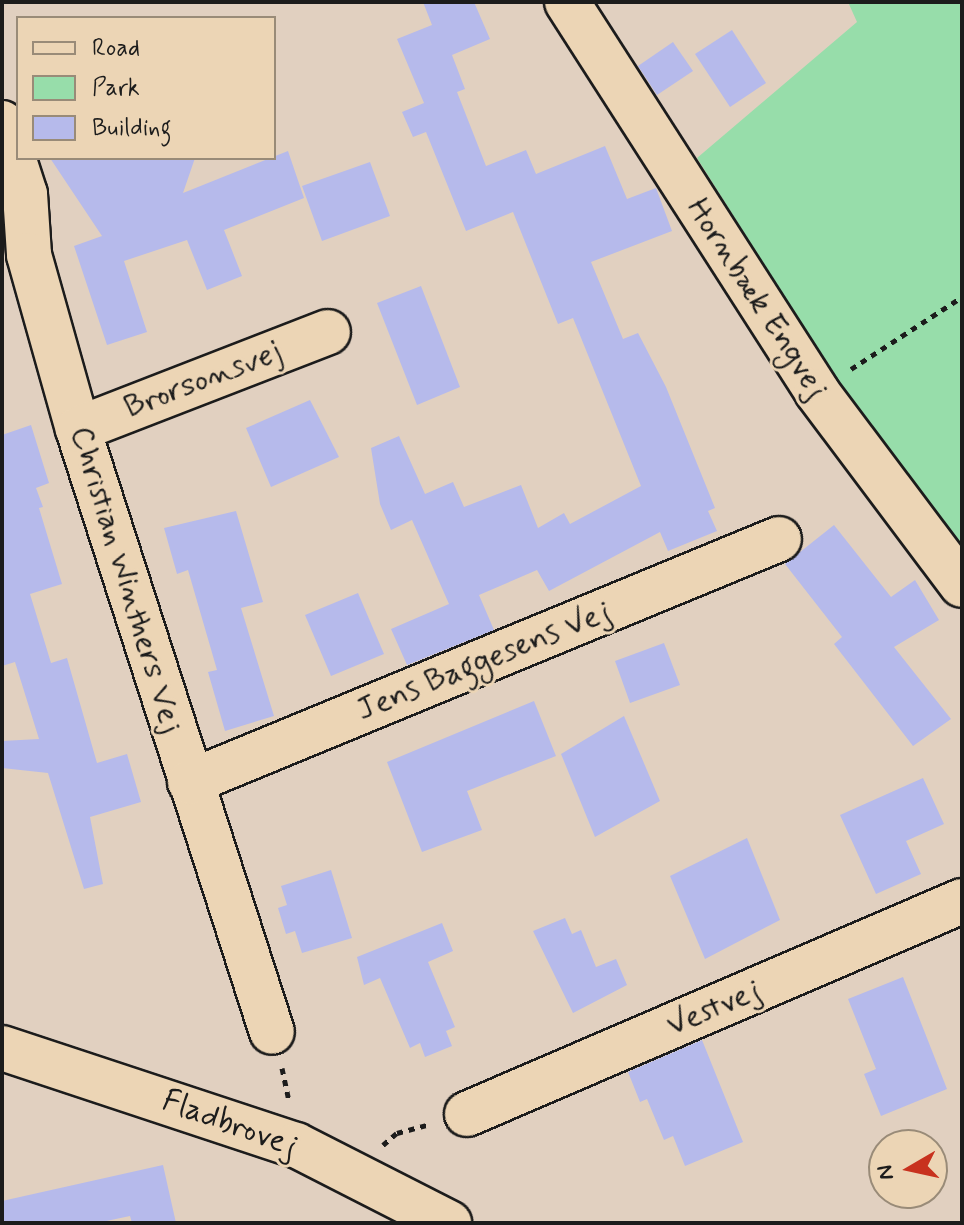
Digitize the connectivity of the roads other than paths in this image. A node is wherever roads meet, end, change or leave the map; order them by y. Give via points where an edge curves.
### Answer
1 (567, 2) edge
2 (2, 123) edge
3 (16, 259) edge
4 (328, 332) dead end
5 (78, 429) junction
6 (779, 539) dead end
7 (962, 585) edge
8 (190, 782) junction
9 (962, 901) edge
10 (272, 1032) road end
11 (2, 1048) edge
12 (467, 1114) road end
13 (449, 1223) edge

1 - 7 street, Hornbæk Engvej via 817,392
2 - 3 street, Christian Winthers Vej via 25,194
3 - 5 street, Christian Winthers Vej
4 - 5 street, Brorsonsvej
5 - 8 street, Christian Winthers Vej
6 - 8 street, Jens Baggesens Vej
8 - 10 street, Christian Winthers Vej
9 - 12 street, Vestvej
11 - 13 street, Fladbrovej via 296,1145

